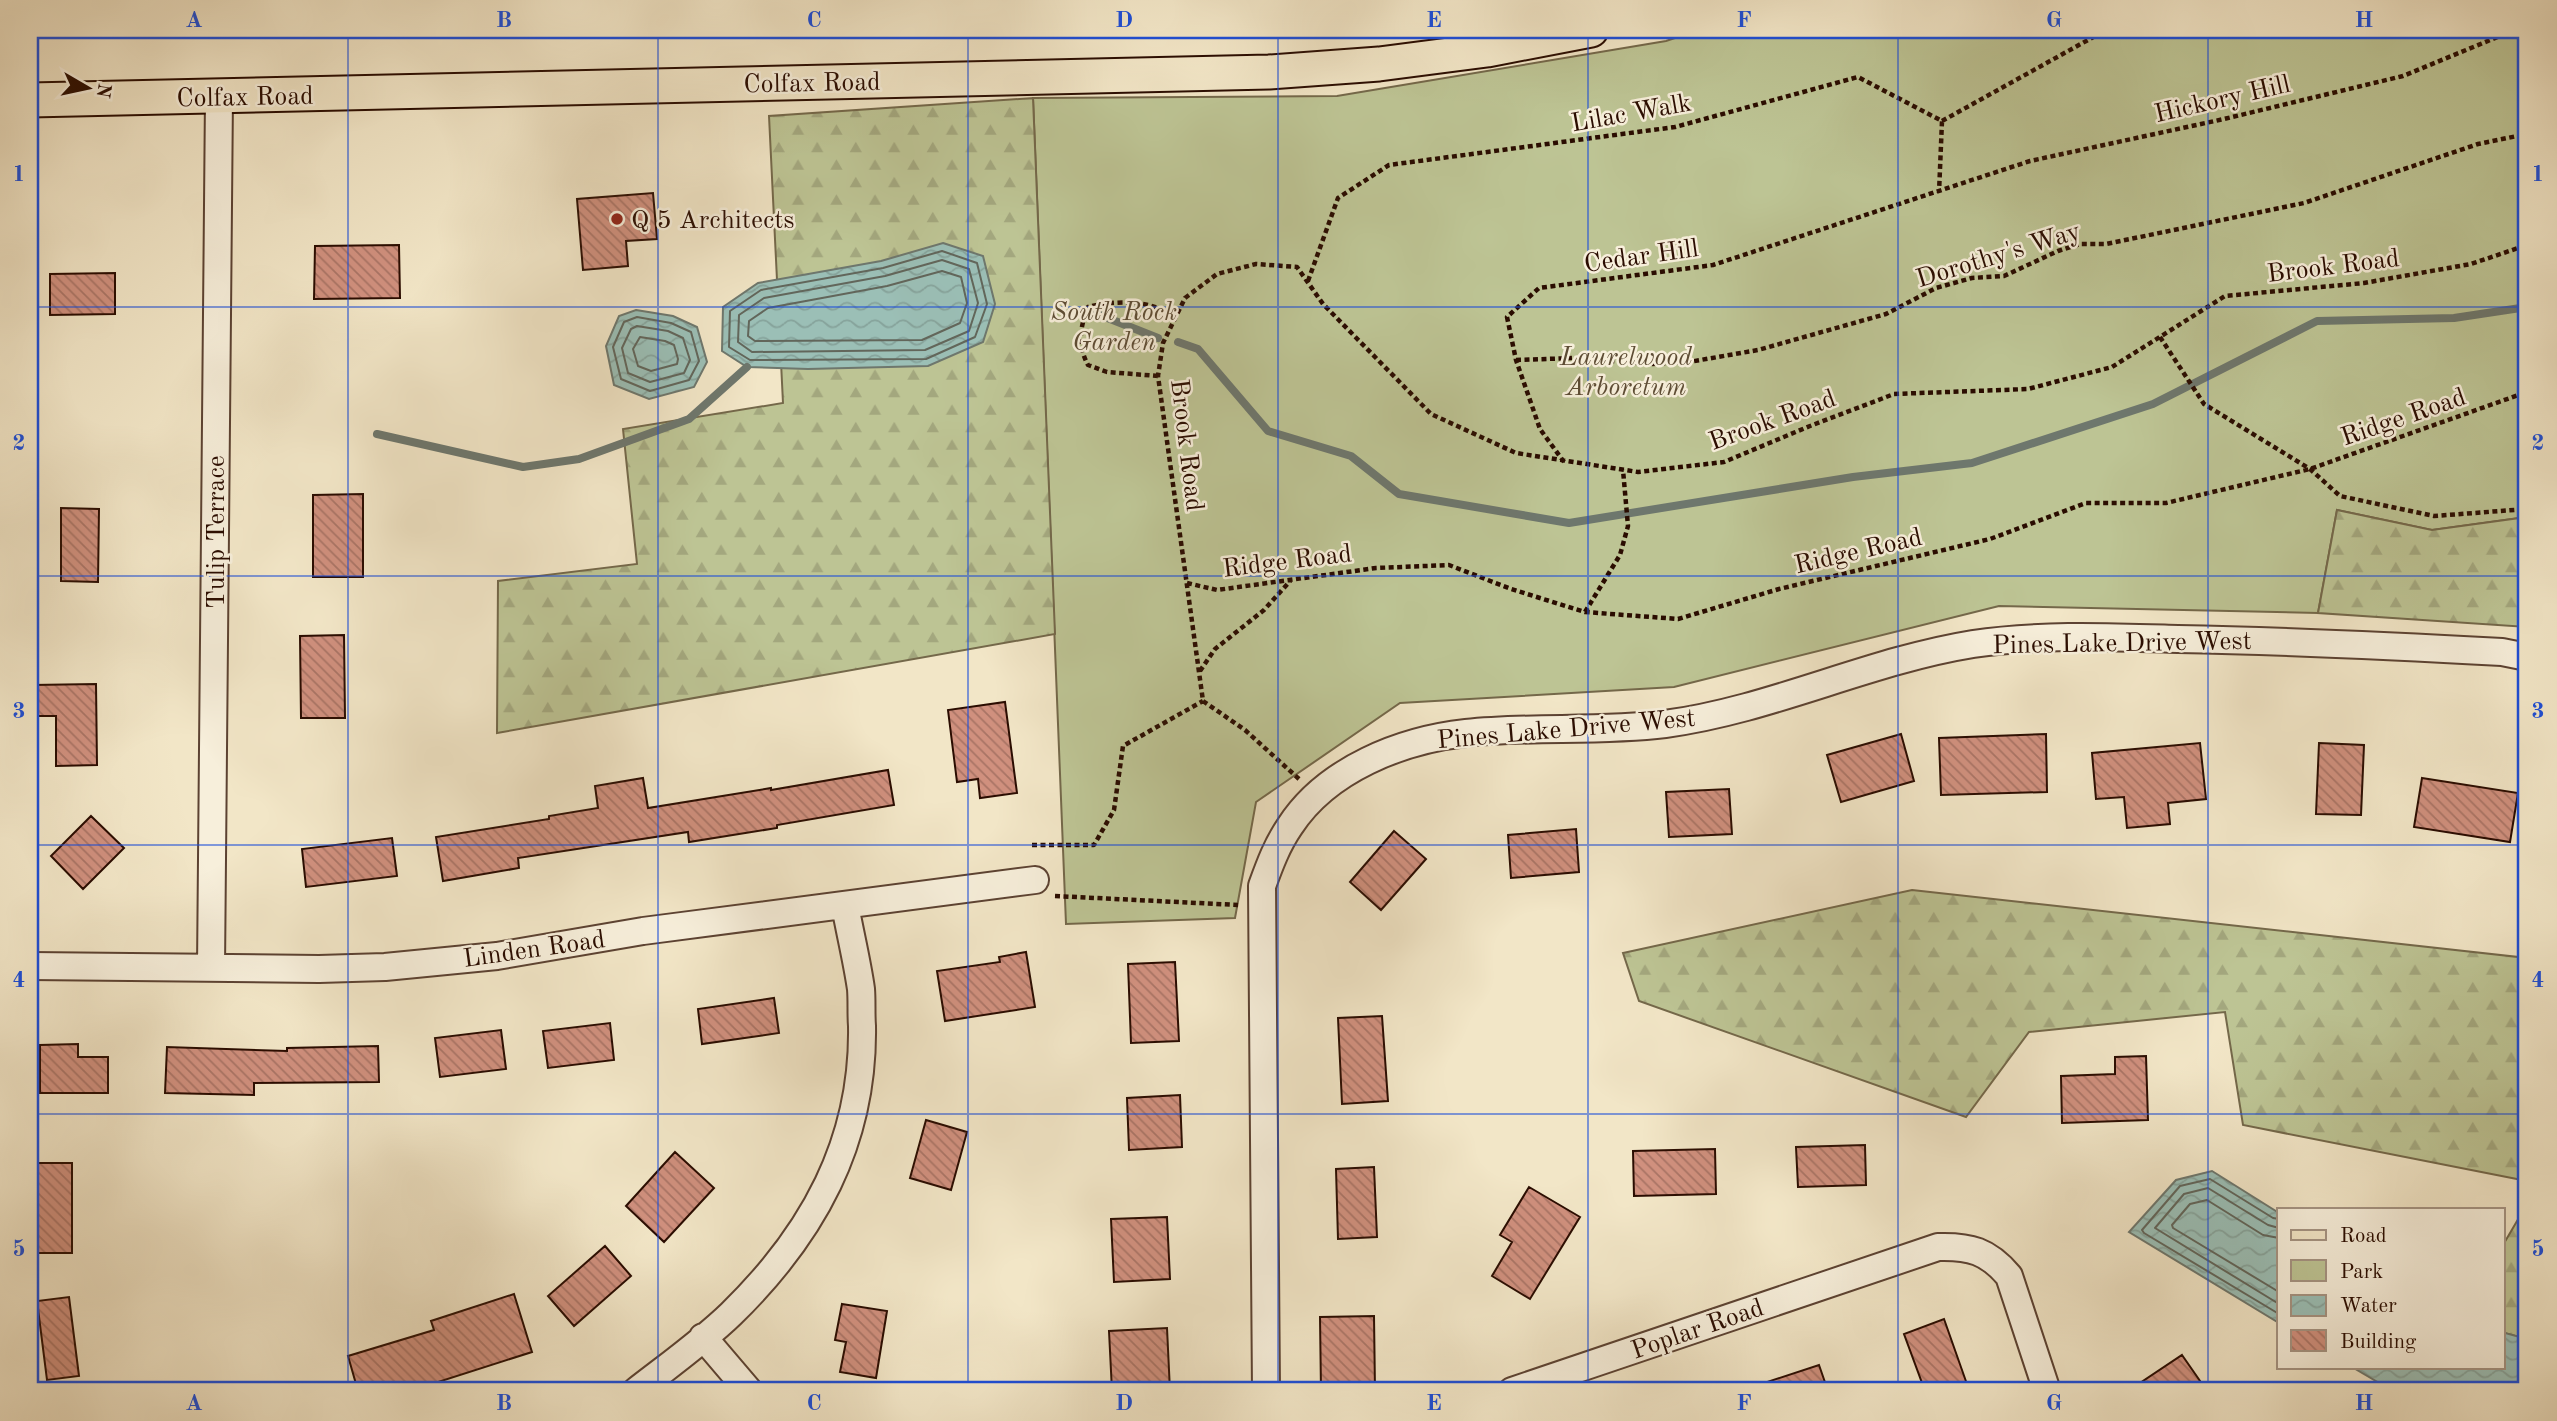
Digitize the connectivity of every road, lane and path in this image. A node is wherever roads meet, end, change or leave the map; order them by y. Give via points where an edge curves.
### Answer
1 (1591, 30) edge
2 (2106, 30) edge
3 (2509, 30) edge
4 (219, 96) junction
5 (30, 100) edge
6 (1942, 121) junction
7 (2527, 134) edge
8 (1939, 193) junction
9 (2527, 245) edge
10 (1308, 282) junction
11 (1175, 319) junction
12 (2160, 337) junction
13 (1516, 360) junction
14 (1157, 376) junction
15 (2527, 392) edge
16 (1564, 462) junction
17 (2311, 469) junction
18 (1623, 470) junction
19 (2527, 509) edge
20 (1291, 580) junction
21 (1187, 583) junction
22 (1586, 611) junction
23 (2527, 657) edge
24 (1199, 672) junction
25 (1203, 701) junction
26 (1307, 786) dead end
27 (1032, 845) dead end
28 (1045, 888) joint
29 (845, 905) junction
30 (1246, 905) dead end
31 (30, 966) edge
32 (211, 968) junction
33 (703, 1337) junction
34 (636, 1391) edge
35 (749, 1391) edge
36 (1266, 1391) edge
37 (1512, 1391) edge
38 (2047, 1391) edge

1 - 4 main road, Colfax Road via 1487,50 1269,72
2 - 6 path
3 - 8 path, Hickory Hill via 2403,76 2030,161
4 - 5 main road, Colfax Road
4 - 32 street, Tulip Terrace
6 - 8 path
6 - 10 path, Lilac Walk via 1858,77 1675,127 1390,165 1338,198
7 - 13 path, Dorothy's Way via 2478,144 2304,203 2106,244 2080,244 2004,276 1972,278 1936,288 1886,314 1758,350 1663,364 1575,358
8 - 13 path, Cedar Hill via 1713,265 1539,288 1507,317
9 - 12 path, Brook Road via 2471,264 2364,283 2225,296
10 - 11 path, Brook Road via 1297,267 1256,264 1217,274 1185,298
10 - 16 path, Brook Road via 1431,414 1516,453
11 - 14 path, Brook Road via 1163,343
11 - 14 path via 1155,307 1099,304 1088,307 1081,326 1080,342 1088,365 1107,372
12 - 17 path via 2204,404
12 - 18 path, Brook Road via 2112,367 2040,386 1894,394 1724,462
13 - 16 path, Cedar Hill via 1540,429
14 - 21 path, Brook Road
15 - 17 path, Ridge Road
16 - 18 path, Brook Road
17 - 19 path via 2340,496 2434,516
17 - 22 path, Ridge Road via 2166,503 2086,502 1990,539 1779,589 1678,619
18 - 22 path via 1628,519 1620,555
20 - 21 path, Ridge Road via 1217,590
20 - 22 path, Ridge Road via 1376,568 1449,565
20 - 24 path via 1264,610 1215,649
21 - 24 path, Brook Road
23 - 36 street, Pines Lake Drive West via 2320,642 2023,639 1922,656 1701,718 1664,724 1467,733 1424,741 1348,772 1317,795 1292,823 1262,886
24 - 25 path, Brook Road
25 - 26 path via 1245,730
25 - 27 path via 1124,746 1114,810 1094,845
28 - 29 street, Linden Road
28 - 30 path
29 - 32 street, Linden Road via 643,931 497,956 385,967
29 - 33 street via 861,991 862,1039 849,1133 831,1181 805,1226 773,1268
31 - 32 street, Linden Road
33 - 34 street
33 - 35 street
37 - 38 street, Poplar Road via 1938,1247 1959,1246 1979,1251 2009,1276

